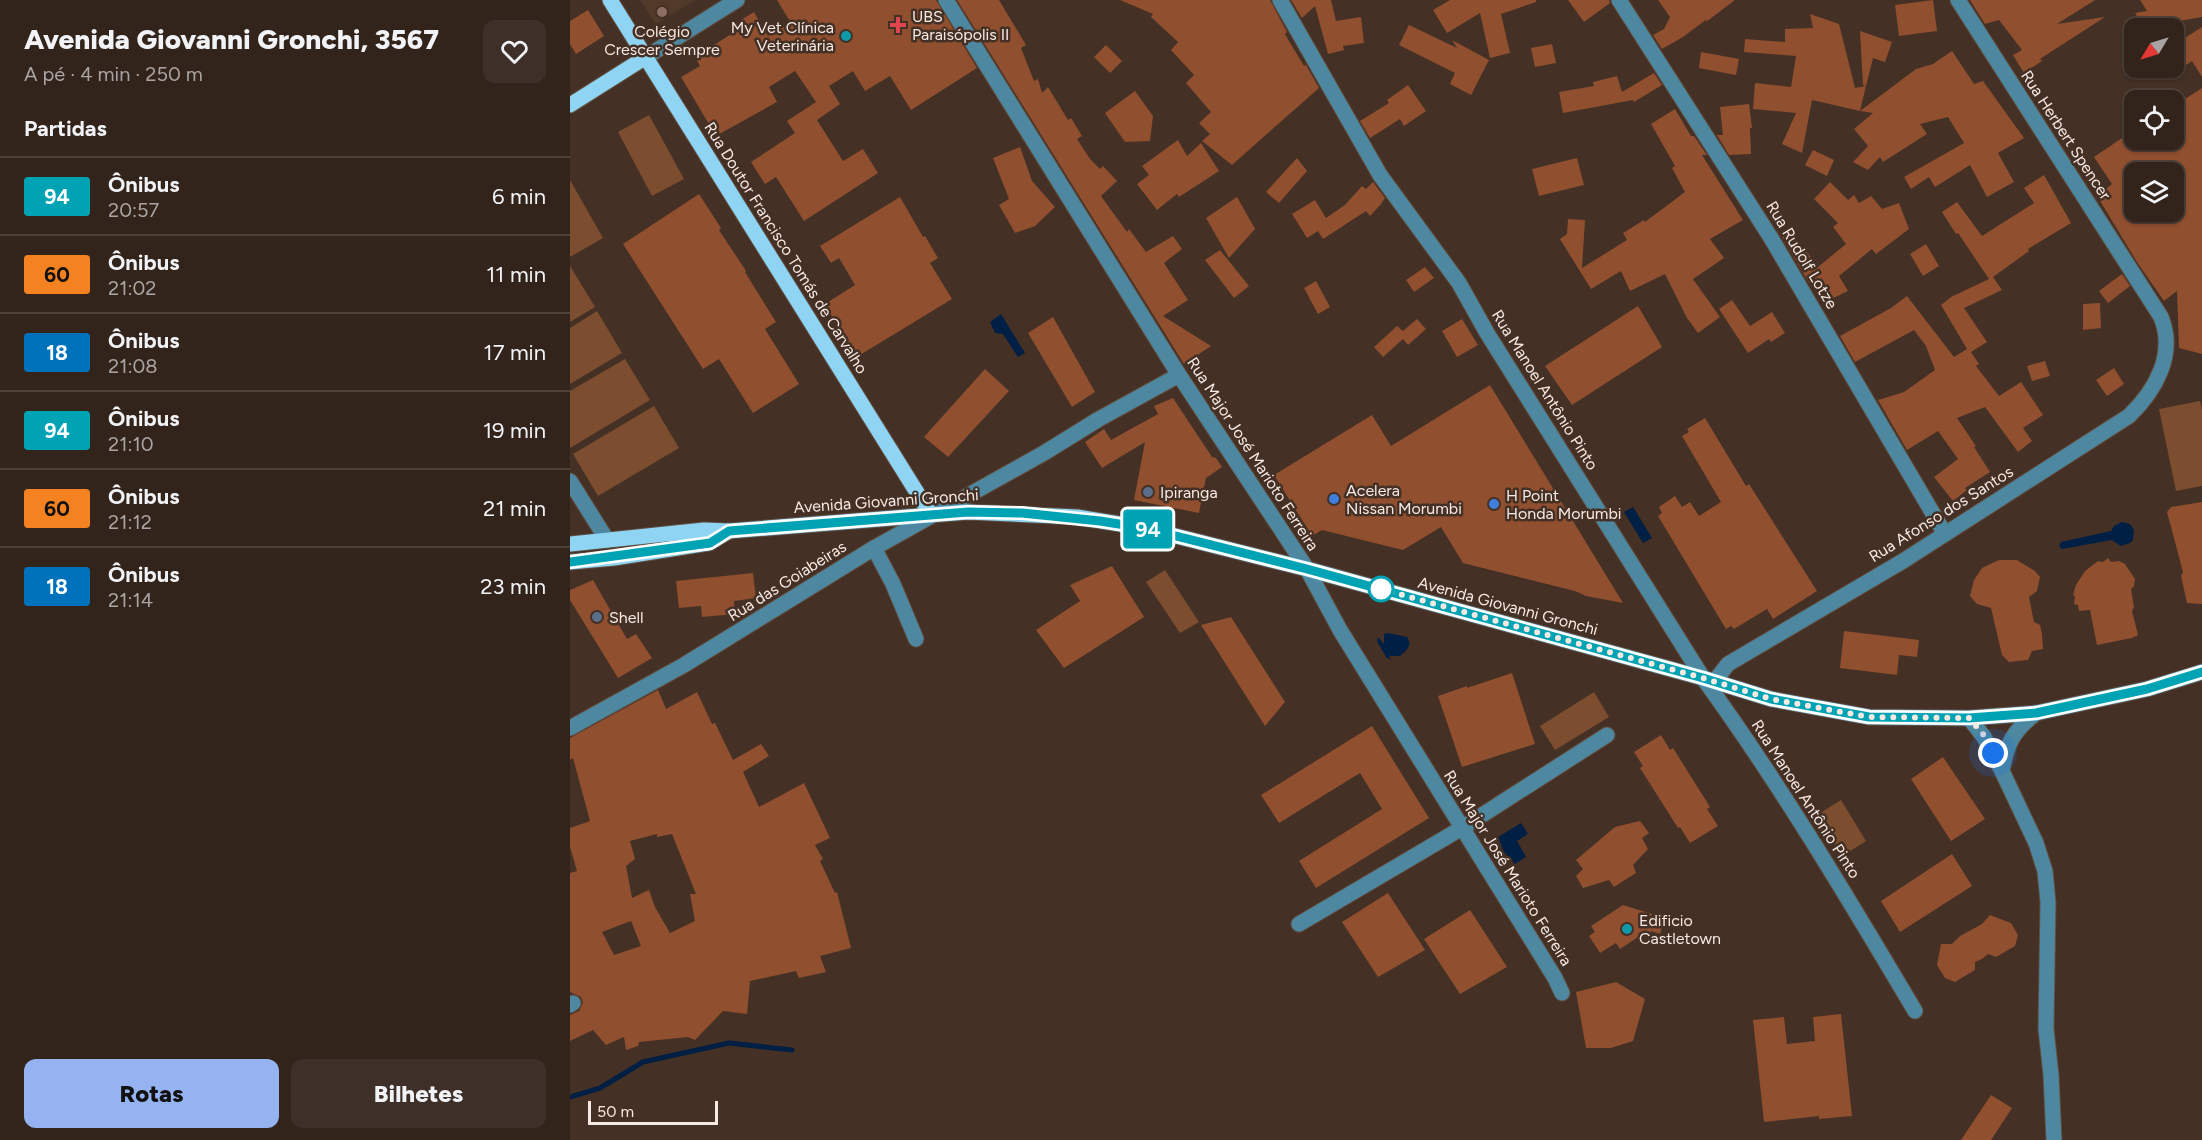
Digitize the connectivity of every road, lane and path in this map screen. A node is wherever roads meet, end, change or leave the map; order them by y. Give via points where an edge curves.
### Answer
1 (610, 0) edge
2 (737, 0) edge
3 (946, 0) edge
4 (1280, 0) edge
5 (1619, 0) edge
6 (1958, 0) edge
7 (646, 57) junction
8 (570, 105) edge
9 (2166, 355) joint
10 (1179, 375) junction
11 (570, 481) edge
12 (931, 515) junction
13 (729, 531) junction
14 (1945, 534) junction
15 (607, 540) junction
16 (570, 544) edge
17 (874, 548) junction
18 (570, 555) edge
19 (570, 562) edge
20 (1307, 569) junction
21 (916, 639) dead end
22 (2202, 672) edge
23 (1708, 680) junction
24 (2036, 713) junction
25 (1969, 718) junction
26 (570, 728) edge
27 (1607, 735) dead end
28 (2002, 771) junction
29 (1462, 828) junction
30 (1299, 924) dead end
31 (1562, 993) dead end
32 (1915, 1011) dead end
33 (2054, 1140) edge

1 - 7 main road, Rua Doutor Francisco Tomás de Carvalho
2 - 7 street
3 - 10 street, Rua Major José Marioto Ferreira
4 - 23 street, Rua Manoel Antônio Pinto via 1375,166 1459,283
5 - 14 street, Rua Rudolf Lotze via 1771,238
6 - 9 street, Rua Herbert Spencer via 2161,317
7 - 8 main road
7 - 12 main road, Rua Doutor Francisco Tomás de Carvalho
9 - 14 street, Rua Afonso dos Santos via 2150,394 2129,416
10 - 12 street, Rua das Goiabeiras
10 - 20 street, Rua Major José Marioto Ferreira
11 - 15 street
12 - 13 main road, Avenida Giovanni Gronchi
12 - 17 street, Rua das Goiabeiras
12 - 20 main road, Avenida Giovanni Gronchi via 968,512 1077,517 1144,528
13 - 15 main road, Avenida Giovanni Gronchi
13 - 19 main road, Avenida Giovanni Gronchi via 710,543
14 - 23 street, Rua Afonso dos Santos via 1728,664
15 - 16 main road, Avenida Giovanni Gronchi
15 - 18 main road via 611,545 607,549
17 - 21 street
17 - 26 street, Rua das Goiabeiras via 684,665
20 - 23 main road, Avenida Giovanni Gronchi
20 - 29 street, Rua Major José Marioto Ferreira via 1340,630
22 - 24 main road, Avenida Giovanni Gronchi via 2147,689
23 - 25 main road, Avenida Giovanni Gronchi via 1771,699 1869,717
23 - 32 street, Rua Manoel Antônio Pinto
24 - 25 main road, Avenida Giovanni Gronchi
24 - 28 street via 2008,743
25 - 28 street
27 - 29 street
28 - 33 street via 2045,871 2046,1029
29 - 30 street
29 - 31 street, Rua Major José Marioto Ferreira

